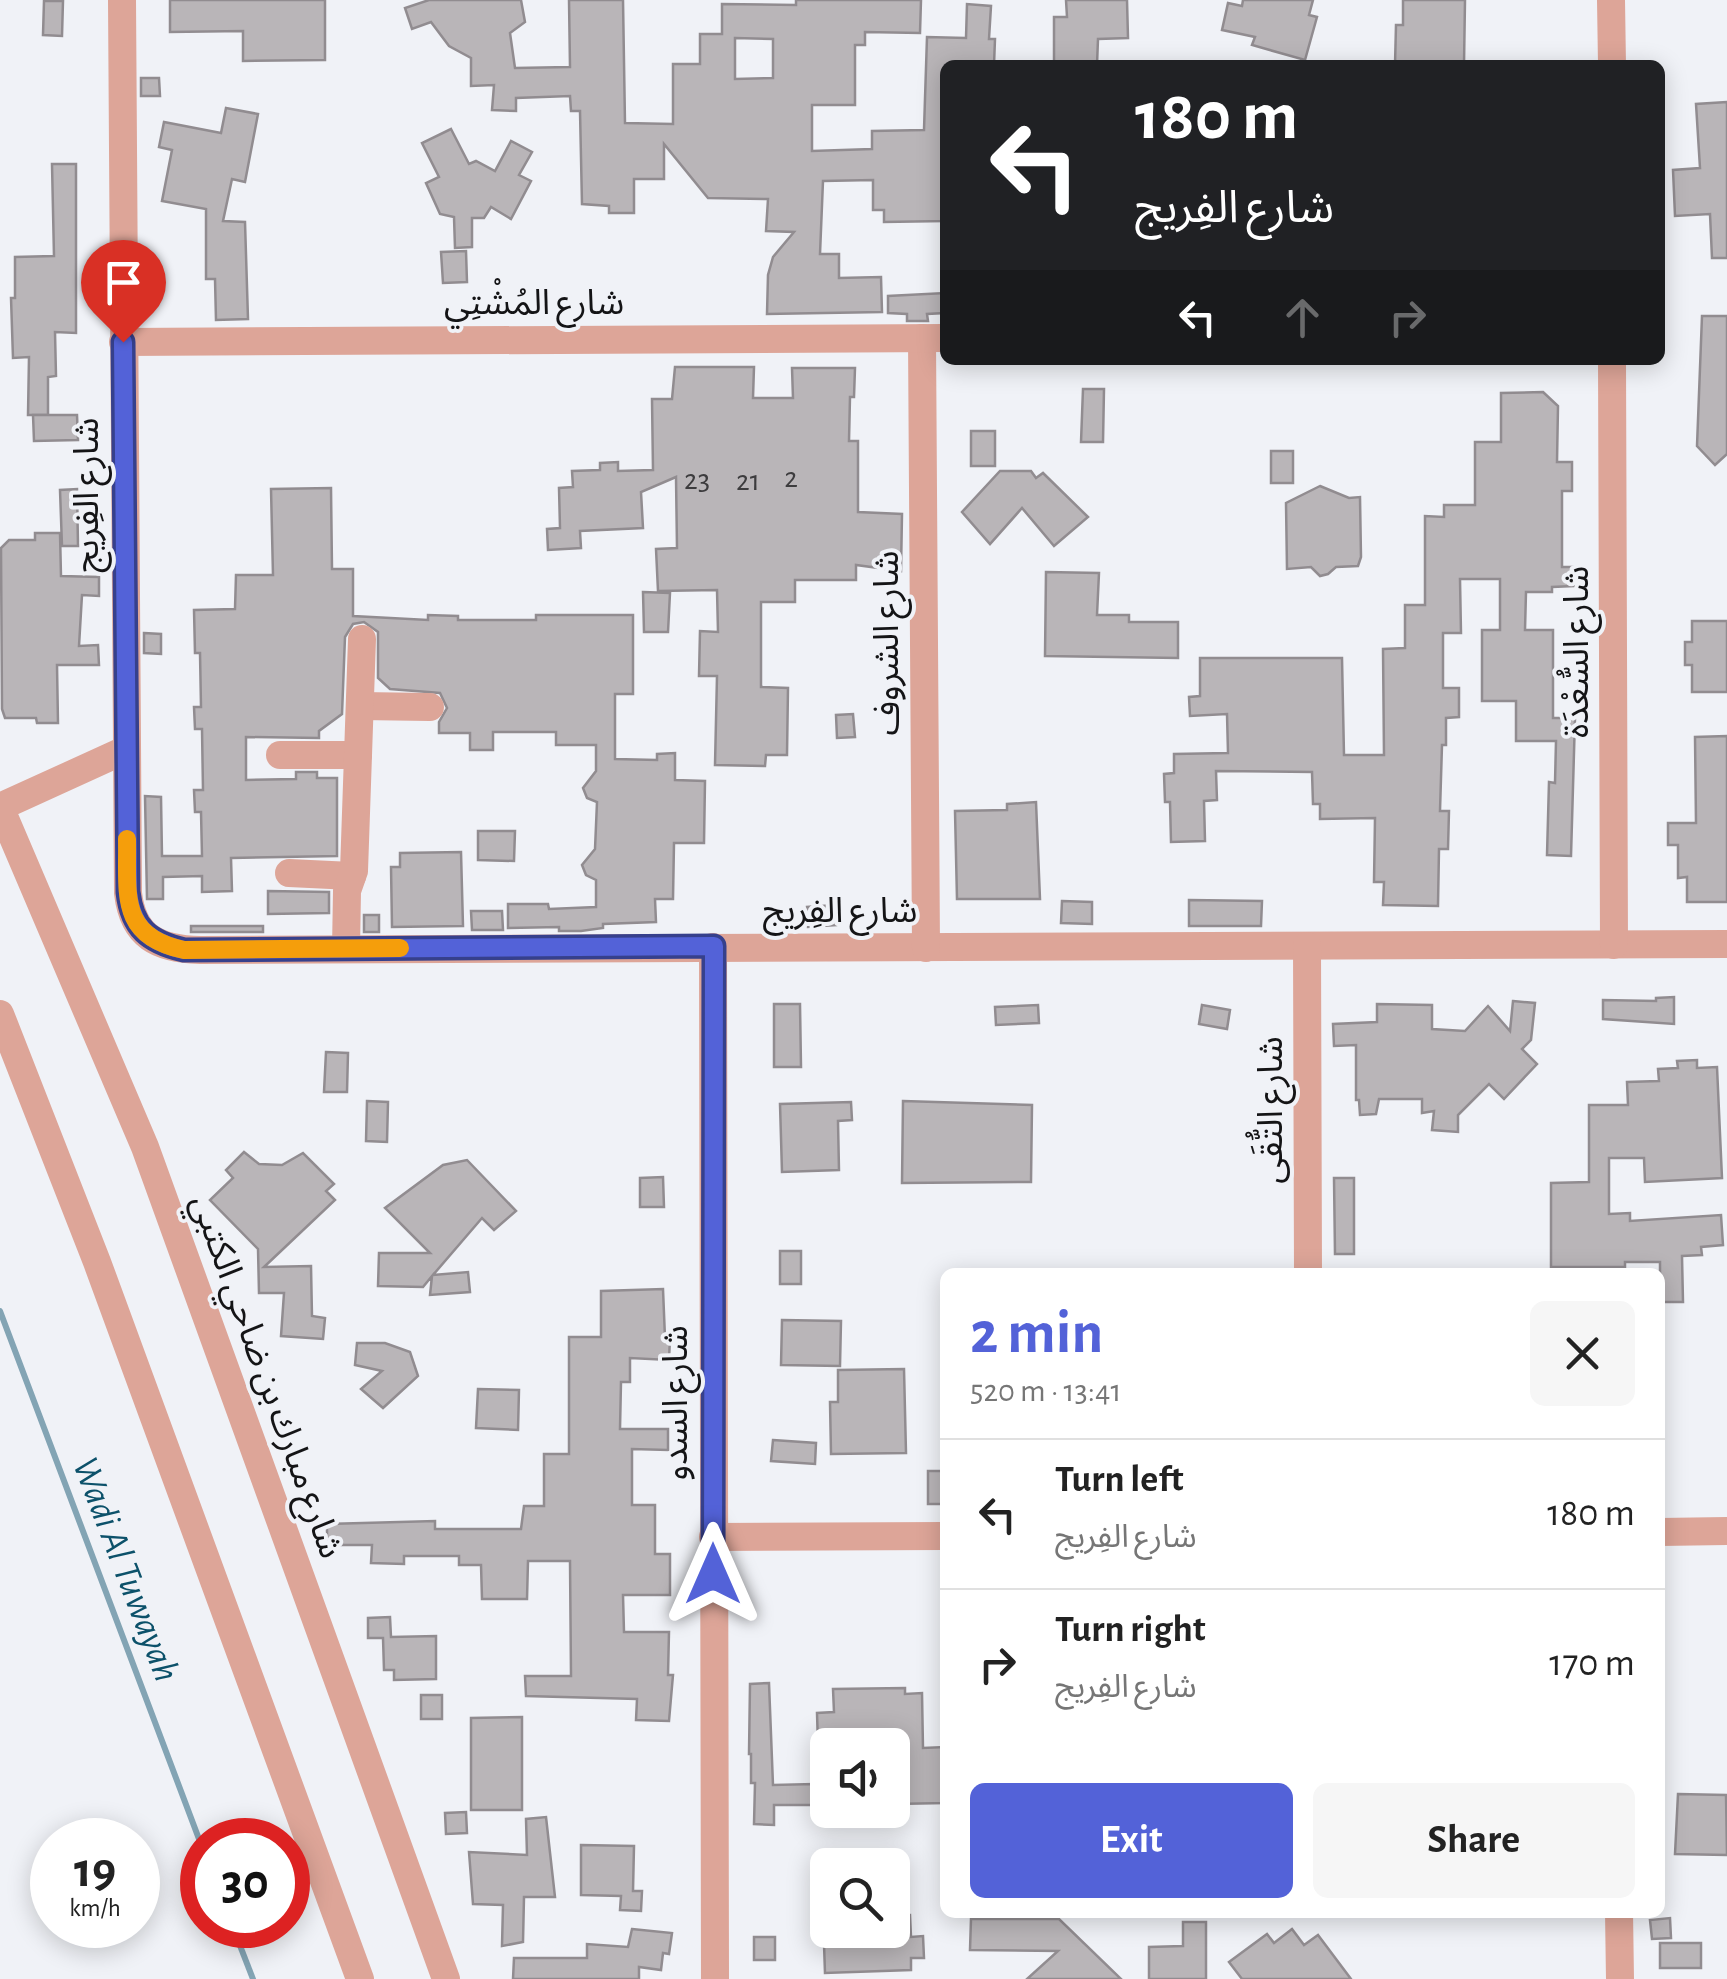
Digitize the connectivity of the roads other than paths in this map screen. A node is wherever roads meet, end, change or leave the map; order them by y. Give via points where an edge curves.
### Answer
1 (122, 0) edge
2 (1612, 0) edge
3 (1612, 60) edge
4 (933, 338) edge
5 (123, 342) junction
6 (1612, 365) edge
7 (362, 639) dead end
8 (360, 706) junction
9 (430, 707) dead end
10 (125, 750) junction
11 (358, 755) junction
12 (280, 756) dead end
13 (0, 807) edge
14 (290, 873) dead end
15 (352, 876) junction
16 (1614, 944) junction
17 (1727, 944) edge
18 (714, 946) junction
19 (1307, 946) junction
20 (926, 948) junction
21 (346, 949) junction
22 (0, 1014) edge
23 (1308, 1268) edge
24 (1727, 1531) edge
25 (1665, 1532) edge
26 (940, 1536) edge
27 (713, 1538) junction
28 (1619, 1918) edge
29 (360, 1979) edge
30 (446, 1979) edge
31 (716, 1979) edge
32 (1620, 1979) edge

1 - 5 street, شارع الفِريج
2 - 3 street
4 - 5 street, شارع المُشْتِي
4 - 20 street, شارع الشروف
5 - 10 street, شارع الفِريج
6 - 16 street, شارع السُّعْدَة
7 - 8 street
8 - 9 street
8 - 11 street
10 - 13 street
10 - 21 street, شارع الفِريج via 128,892 140,931 184,950
11 - 12 street
11 - 15 street
13 - 30 street, شارع مبارك بن ضاحي الكتبي via 145,1147
14 - 15 street
15 - 21 street
16 - 17 street, شارع الفِريج
16 - 19 street, شارع الفِريج
18 - 20 street, شارع الفِريج
18 - 21 street, شارع الفِريج
18 - 27 street, شارع السدو
19 - 20 street, شارع الفِريج
19 - 23 street, شارع التُّقَى
22 - 29 street
24 - 25 street
26 - 27 street
27 - 31 street, شارع السدو
28 - 32 street

